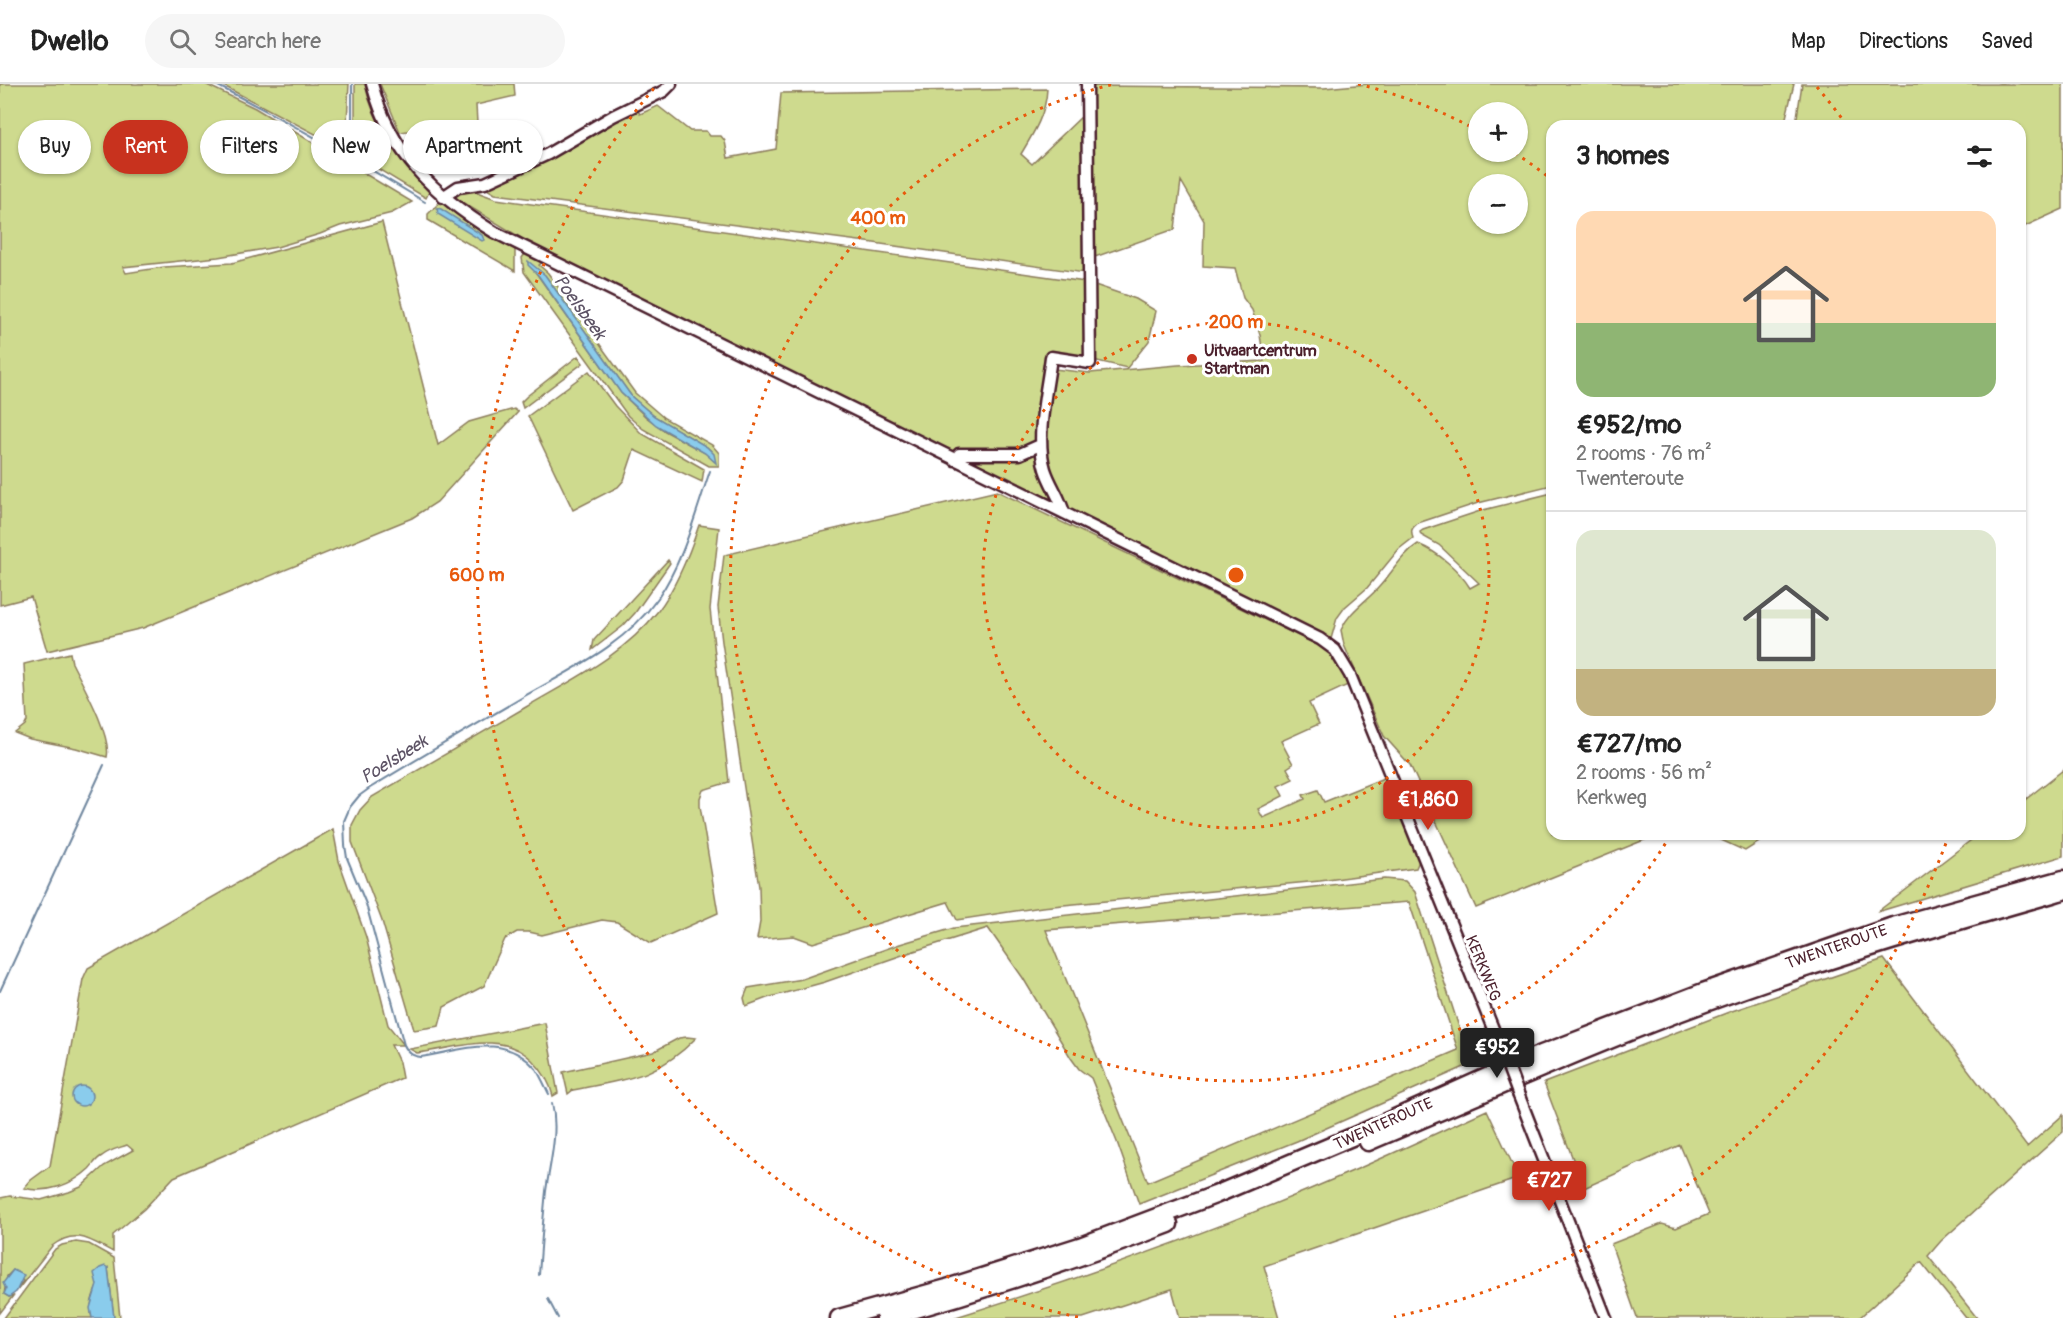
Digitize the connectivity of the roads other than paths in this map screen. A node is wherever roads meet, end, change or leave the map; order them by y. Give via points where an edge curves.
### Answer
1 (372, 84) edge
2 (671, 84) edge
3 (1087, 84) edge
4 (444, 197) junction
5 (1040, 445) junction
6 (955, 460) junction
7 (1064, 513) junction
8 (2063, 879) edge
9 (2063, 891) edge
10 (839, 1318) edge
11 (885, 1318) edge
12 (1606, 1318) edge

1 - 4 street via 383,119 398,146
2 - 4 street via 548,154 485,183 458,187
3 - 5 street via 1090,363 1052,357
4 - 6 street, KERKWEG via 494,231
5 - 6 street via 1020,454 959,454
5 - 7 street
6 - 7 street, KERKWEG
7 - 12 street, KERKWEG, bridge via 1320,639 1335,650 1350,675
8 - 10 highway, TWENTEROUTE via 1893,926 1703,992 1518,1063 1215,1195 1080,1246
9 - 11 highway, TWENTEROUTE via 1899,938 1708,1002 1524,1074 1229,1201 1107,1248

